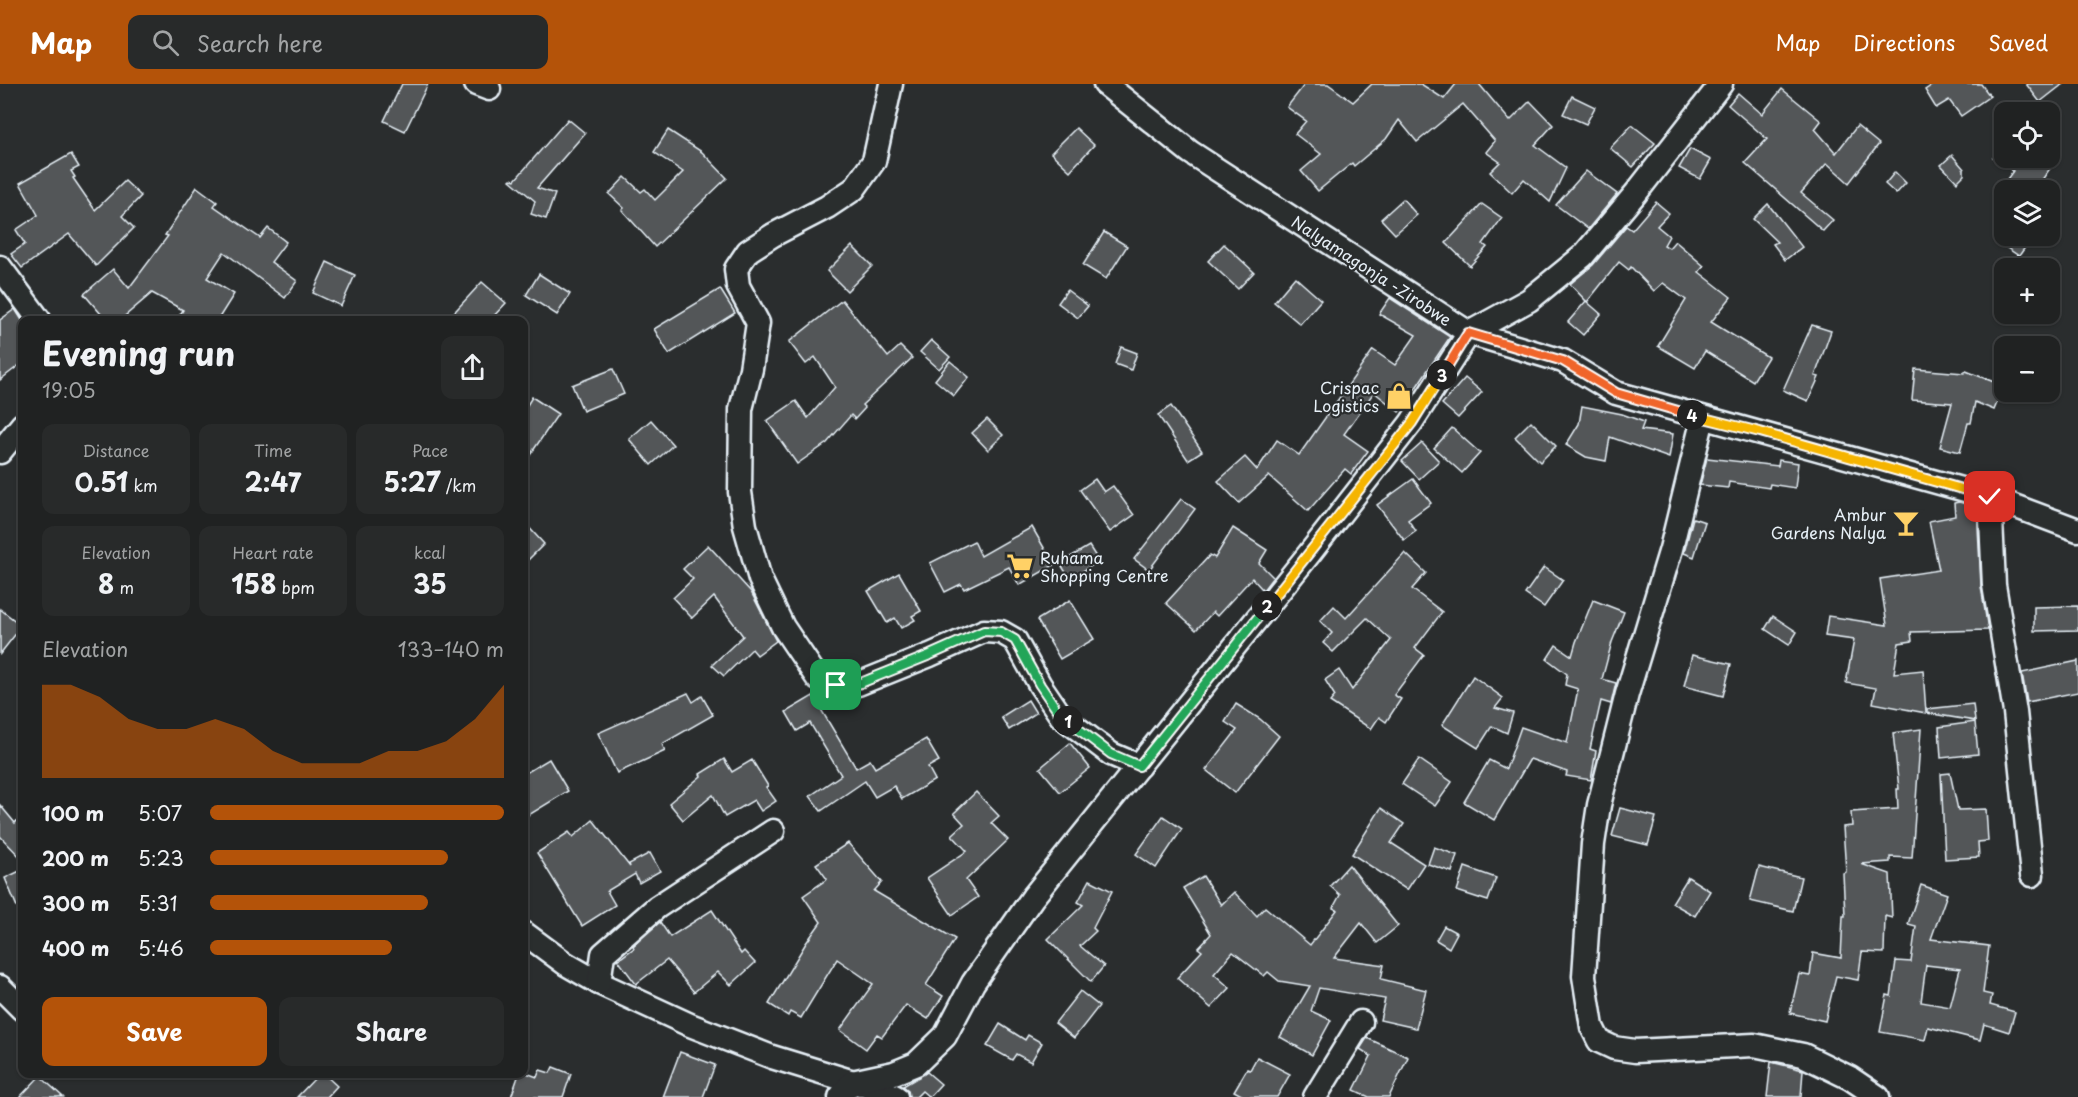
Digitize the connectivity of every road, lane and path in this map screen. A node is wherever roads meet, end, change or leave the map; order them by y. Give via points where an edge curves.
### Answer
1 (891, 84) edge
2 (1105, 84) edge
3 (1720, 84) edge
4 (0, 267) edge
5 (35, 316) edge
6 (1468, 333) junction
7 (1703, 418) junction
8 (18, 430) edge
9 (0, 452) edge
10 (1990, 497) junction
11 (2078, 530) edge
12 (1139, 766) junction
13 (773, 831) dead end
14 (2032, 875) dead end
15 (528, 936) edge
16 (599, 983) junction
17 (0, 987) edge
18 (18, 1005) edge
19 (1361, 1022) dead end
20 (846, 1089) edge
21 (896, 1097) edge
22 (1315, 1097) edge
23 (1878, 1097) edge

1 - 12 street via 874,161 854,189 748,251 736,269 738,286 758,323 741,409 740,492 760,579 783,627 818,679 836,685 858,684 984,631 1001,632 1015,640 1061,716 1111,754
2 - 6 street, Nalyamagonja -Zirobwe via 1190,152
3 - 6 street via 1583,256 1529,300
4 - 5 street
6 - 7 street, Nalyamagonja -Zirobwe via 1563,361 1616,393
6 - 12 street via 1412,423
7 - 10 street, Nalyamagonja -Zirobwe
7 - 23 street via 1671,549 1627,694 1599,805 1584,976 1592,1027 1599,1041 1635,1051 1754,1045 1803,1055
8 - 9 street
10 - 11 street, Nalyamagonja -Zirobwe
10 - 14 street via 1994,585 2015,712
12 - 20 street via 1033,897 973,983 945,1036 916,1064
13 - 16 street via 648,914 603,954
15 - 16 street
16 - 20 street
17 - 18 street
19 - 22 street
20 - 21 street via 886,1092

